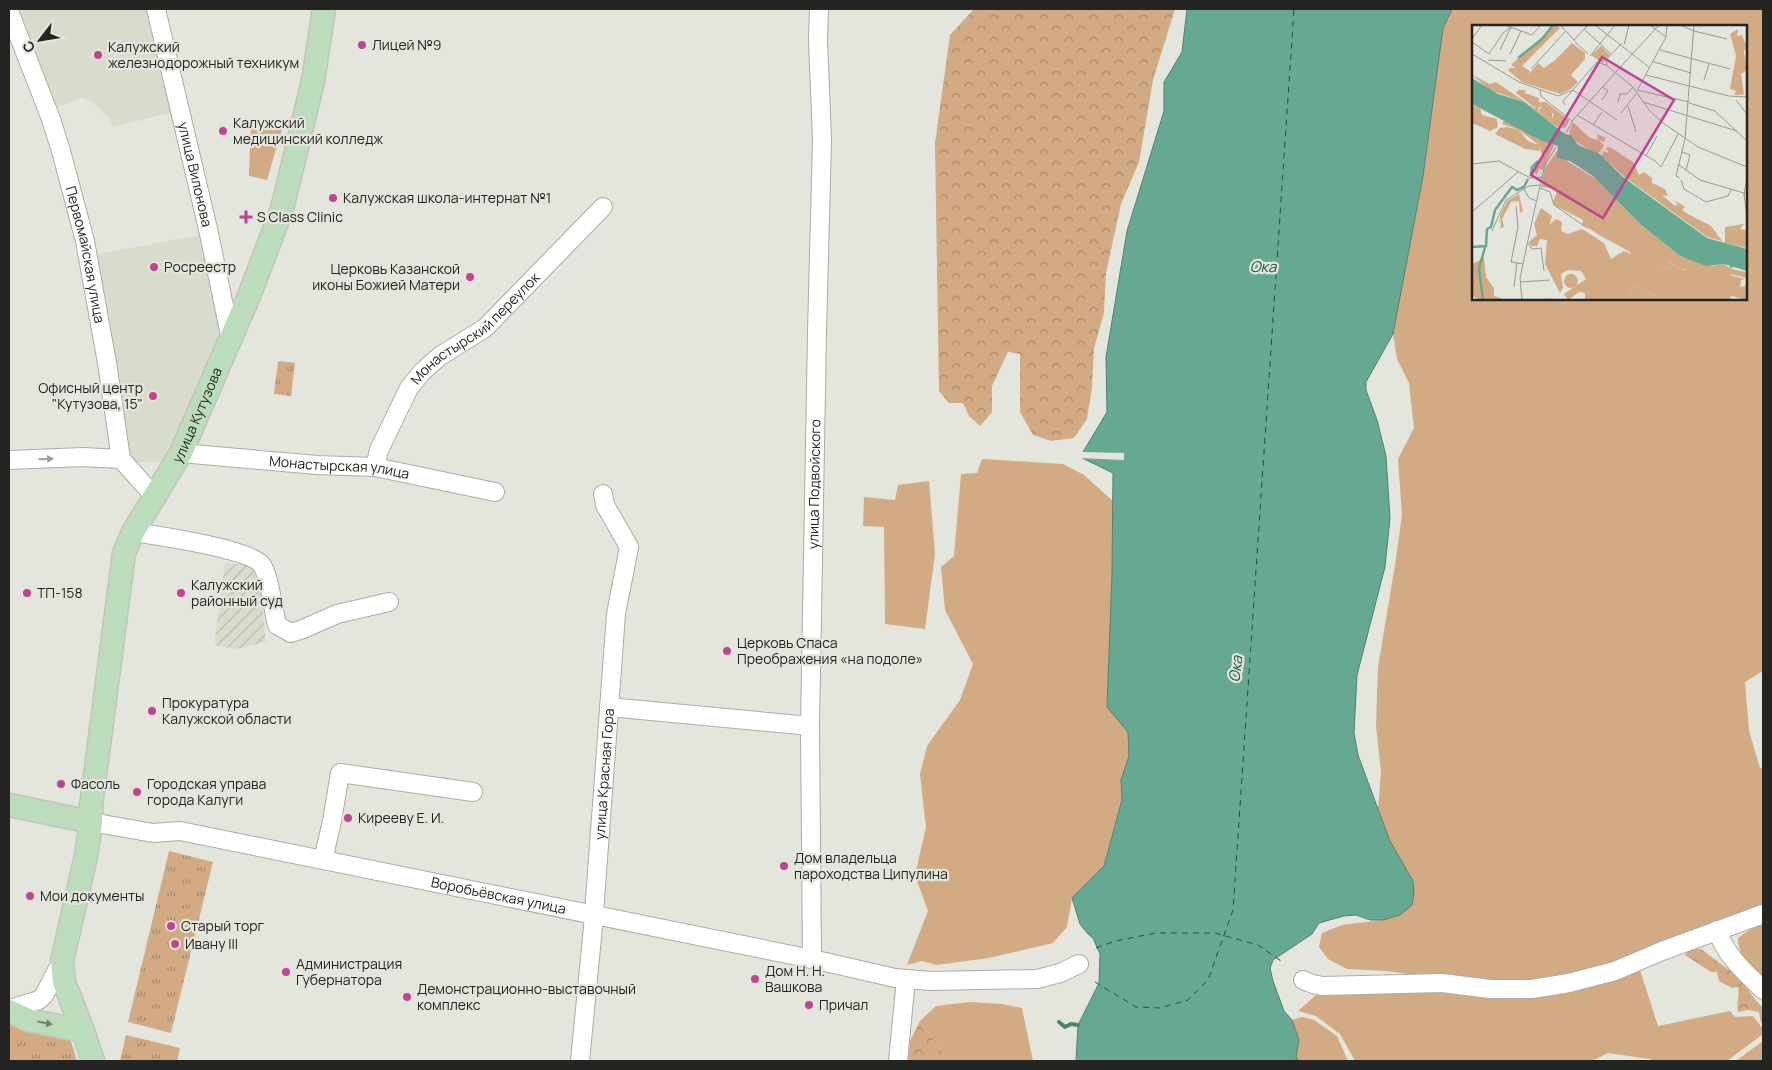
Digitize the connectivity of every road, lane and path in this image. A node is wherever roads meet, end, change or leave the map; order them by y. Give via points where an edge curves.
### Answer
1 (156, 9) edge
2 (324, 9) edge
3 (819, 9) edge
4 (9, 11) edge
5 (603, 207) dead end
6 (231, 340) junction
7 (181, 453) junction
8 (121, 459) junction
9 (9, 460) edge
10 (375, 467) junction
11 (495, 492) dead end
12 (603, 494) dead end
13 (154, 496) junction
14 (132, 532) junction
15 (389, 602) dead end
16 (609, 707) junction
17 (810, 726) junction
18 (473, 792) dead end
19 (9, 806) edge
20 (91, 822) junction
21 (323, 860) junction
22 (1763, 914) edge
23 (594, 916) junction
24 (1717, 930) junction
25 (812, 959) junction
26 (62, 961) junction
27 (1079, 964) dead end
28 (906, 979) junction
29 (1303, 980) dead end
30 (1763, 990) edge
31 (9, 1010) edge
32 (83, 1031) junction
33 (93, 1061) edge
34 (580, 1061) edge
35 (898, 1061) edge

1 - 6 street, улица Вилонова
2 - 6 main road, улица Кутузова via 313,81 282,209
3 - 17 street, улица Подвойского via 822,140
4 - 8 street, Первомайская улица via 51,119 85,241
5 - 10 street, Монастырский переулок via 485,328 440,356 422,372 409,388 379,450
6 - 7 main road, улица Кутузова
7 - 10 street, Монастырская улица
7 - 13 main road, улица Кутузова
9 -> 8 street
8 - 13 street
10 - 11 street, Монастырская улица
12 - 16 street, улица Красная Гора via 605,505 629,546 616,614
13 - 14 main road, улица Кутузова
14 - 15 street via 250,556 261,563 266,575 277,625 291,632 337,614
14 - 20 main road, улица Кутузова via 124,553
16 - 17 street
16 - 23 street, улица Красная Гора
17 - 25 street, улица Подвойского
18 - 21 street via 340,773
19 - 20 main road
20 - 21 street, Воробьёвская улица via 153,832 180,831
20 - 26 main road, улица Кутузова
21 - 23 street, Воробьёвская улица
22 - 24 street
23 - 25 street, Воробьёвская улица
23 - 34 street, улица Красная Гора
24 - 29 street via 1615,971 1532,989 1442,983 1322,986
24 - 30 street via 1731,958
25 - 28 street, Воробьёвская улица
26 - 31 street via 39,1000
26 - 32 main road via 64,982
27 - 28 street, Воробьёвская улица via 1037,980
28 - 35 street
31 -> 32 main road via 28,1020
32 - 33 main road

